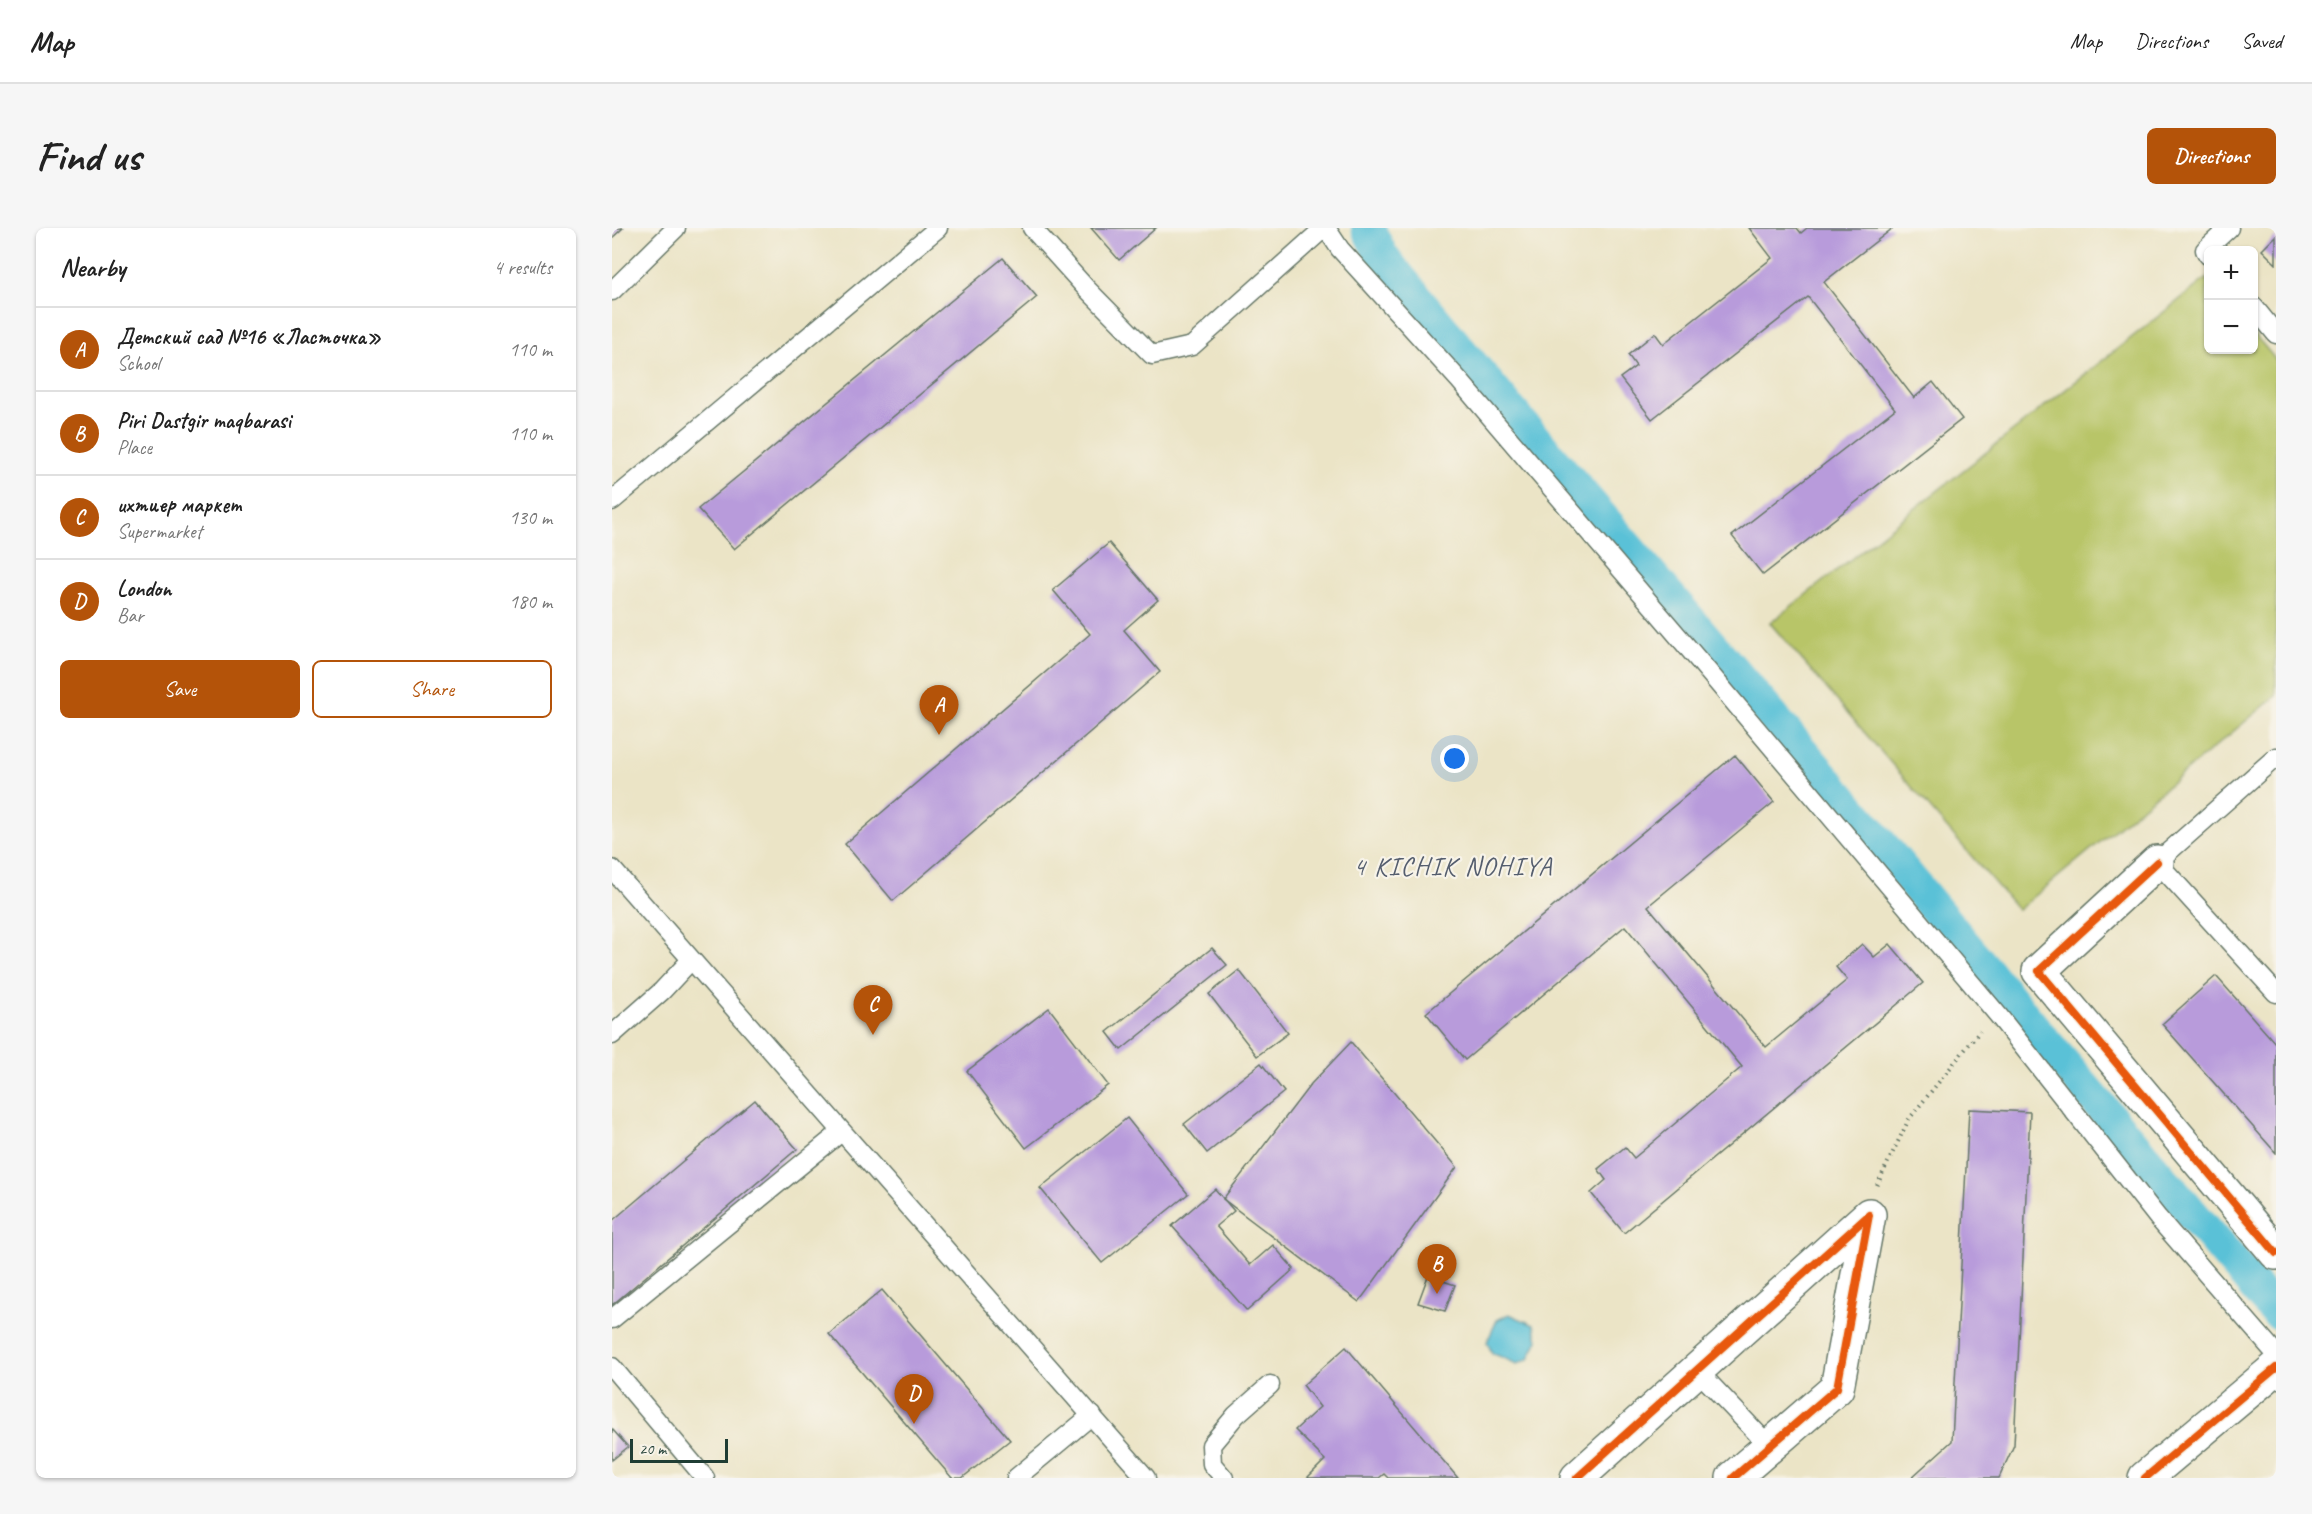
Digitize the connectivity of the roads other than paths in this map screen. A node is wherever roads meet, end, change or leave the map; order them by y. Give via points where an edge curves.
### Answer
1 (676, 228) edge
2 (938, 228) edge
3 (1032, 228) edge
4 (1325, 228) edge
5 (2229, 228) edge
6 (2209, 246) edge
7 (612, 291) edge
8 (2258, 314) edge
9 (2276, 334) edge
10 (612, 501) edge
11 (2276, 757) edge
12 (2157, 862) junction
13 (612, 869) edge
14 (691, 960) junction
15 (2276, 993) edge
16 (612, 1035) edge
17 (842, 1132) junction
18 (2276, 1253) edge
19 (612, 1319) edge
20 (2276, 1354) edge
21 (612, 1367) edge
22 (2276, 1368) edge
23 (1696, 1369) junction
24 (1270, 1385) dead end
25 (1092, 1415) junction
26 (1770, 1447) junction
27 (705, 1478) edge
28 (1016, 1478) edge
29 (1146, 1478) edge
30 (1224, 1478) edge
31 (1577, 1478) edge
32 (1733, 1478) edge
33 (2145, 1478) edge

1 - 7 lane
2 - 10 lane
3 - 4 lane via 1152,354 1192,346
4 - 20 lane via 1459,380 1998,1016 2158,1218
5 - 6 lane
8 - 9 lane
11 - 12 lane
12 - 15 lane
12 - 18 street via 2039,970
13 - 14 lane
14 - 16 lane via 662,992
14 - 17 lane
17 - 19 lane
17 - 25 lane
21 - 27 lane
22 - 33 street
23 - 26 lane
23 - 26 street via 1869,1215 1837,1388
23 - 31 street
24 - 30 lane via 1236,1415 1211,1445 1212,1464
25 - 28 lane
25 - 29 lane
26 - 32 street

